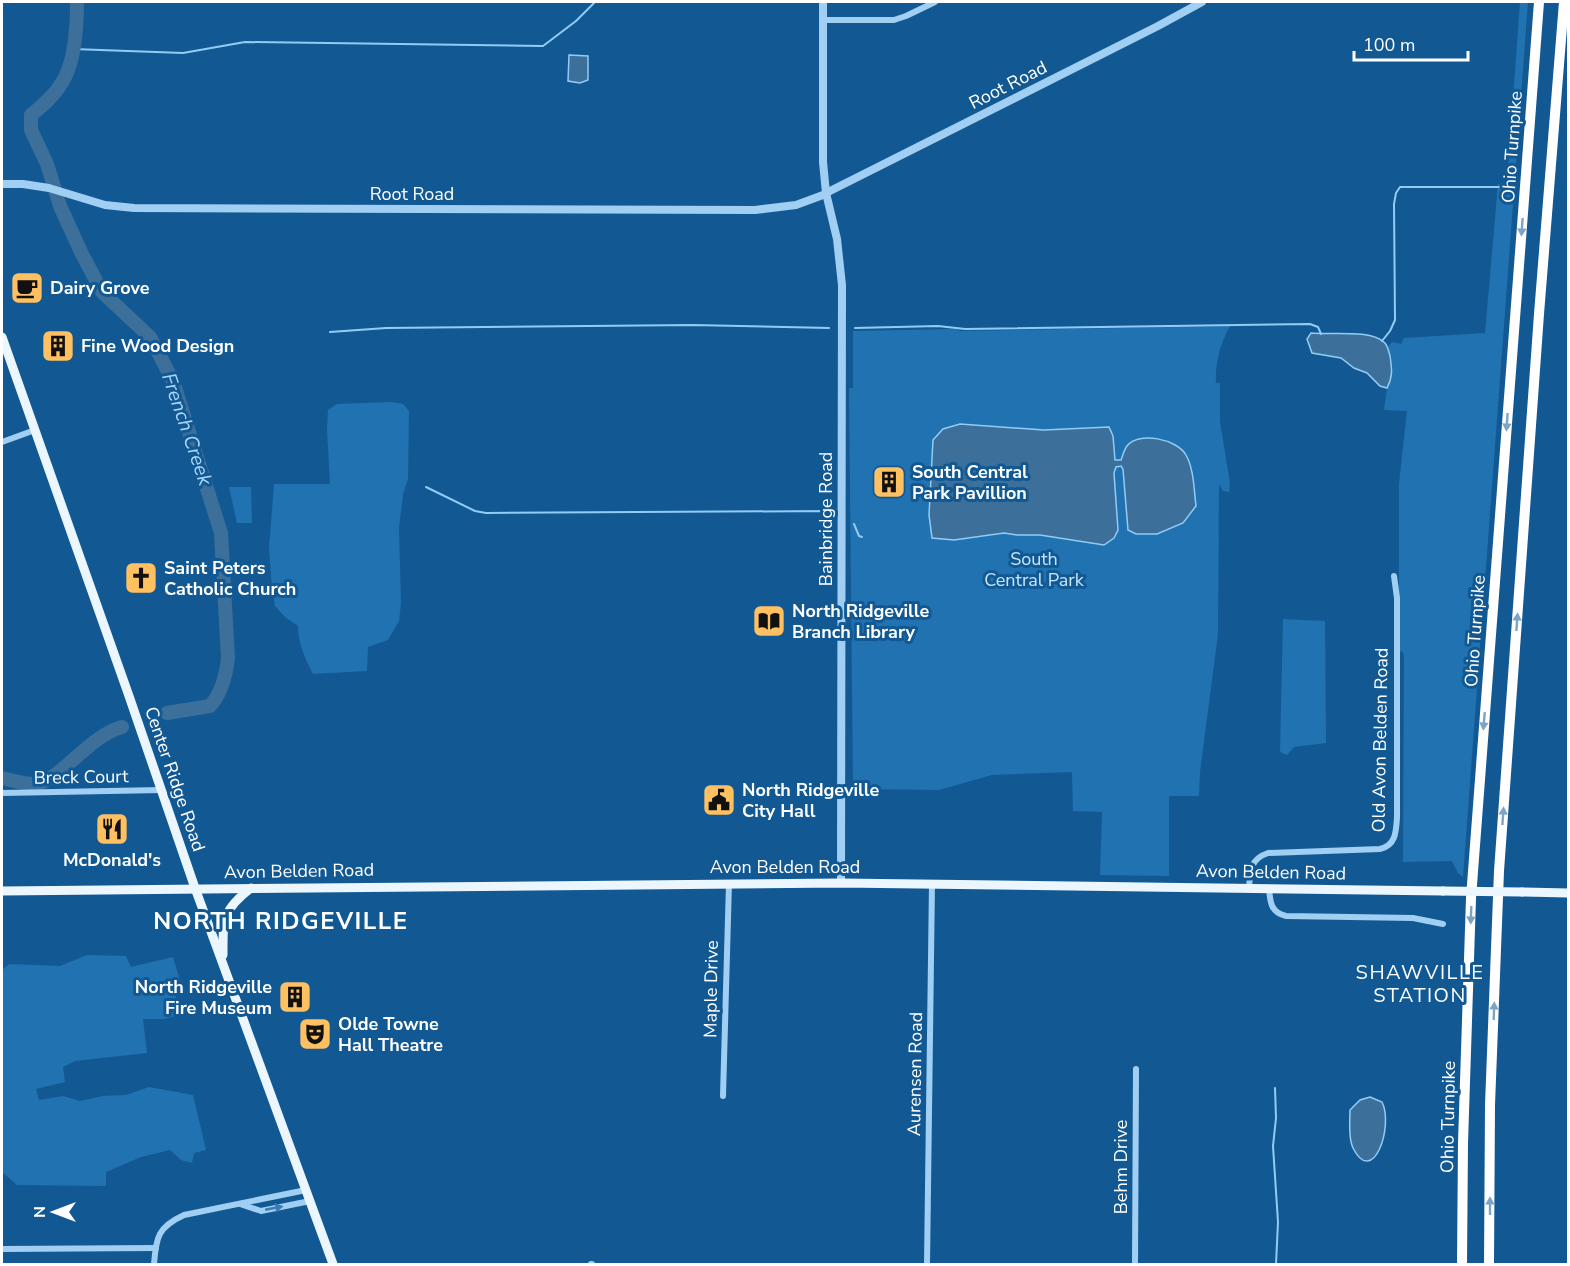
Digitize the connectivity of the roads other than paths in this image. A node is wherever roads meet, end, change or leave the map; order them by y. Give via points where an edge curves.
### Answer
1 (823, 2) edge
2 (935, 2) edge
3 (1202, 2) edge
4 (1539, 2) edge
5 (1564, 2) edge
6 (823, 20) junction
7 (2, 184) edge
8 (824, 194) junction
9 (2, 337) edge
10 (35, 430) junction
11 (2, 442) edge
12 (1395, 576) dead end
13 (162, 790) junction
14 (2, 793) edge
15 (729, 883) junction
16 (841, 883) junction
17 (932, 883) junction
18 (195, 888) junction
19 (251, 888) junction
20 (1249, 888) junction
21 (1269, 888) junction
22 (2, 891) edge
23 (1569, 893) edge
24 (1443, 924) dead end
25 (223, 964) junction
26 (1136, 1069) dead end
27 (723, 1096) dead end
28 (306, 1190) junction
29 (310, 1201) junction
30 (240, 1204) junction
31 (156, 1248) junction
32 (2, 1249) edge
33 (154, 1264) edge
34 (333, 1264) edge
35 (927, 1264) edge
36 (1135, 1264) edge
37 (1462, 1264) edge
38 (1489, 1264) edge

1 - 6 street, Bainbridge Road
2 - 6 street via 894,20
3 - 8 street, Root Road
4 -> 37 highway, Ohio Turnpike via 1471,898
38 -> 5 highway via 1490,1105 1499,871
6 - 8 street, Bainbridge Road
7 - 8 street, Root Road via 49,188 118,207 216,209 755,210 796,205
8 - 16 street, Bainbridge Road via 837,239 842,285
9 - 10 main road, Center Ridge Road
10 - 11 street
10 - 13 main road, Center Ridge Road
12 - 20 street, Old Avon Belden Road via 1397,818 1393,841 1380,849 1268,853 1251,866
13 - 14 street, Breck Court
13 - 18 main road, Center Ridge Road
15 - 16 main road, Avon Belden Road
15 - 19 main road, Avon Belden Road
15 - 27 street, Maple Drive
16 - 17 main road, Avon Belden Road
17 - 20 main road, Avon Belden Road
17 - 35 street, Aurensen Road
18 - 19 main road, Avon Belden Road
18 - 22 main road, Avon Belden Road
18 - 25 main road, Center Ridge Road
19 - 25 main road via 231,905 226,915
20 - 21 main road, Avon Belden Road
21 - 23 main road, Avon Belden Road, bridge
21 - 24 street via 1271,904 1280,915 1413,918
25 - 28 main road, Center Ridge Road
26 - 36 street, Behm Drive
28 - 29 main road, Center Ridge Road
28 - 30 street
30 -> 29 street via 261,1211
29 - 34 main road, Center Ridge Road
30 - 31 street via 176,1219 164,1226
31 - 32 street
31 - 33 street

